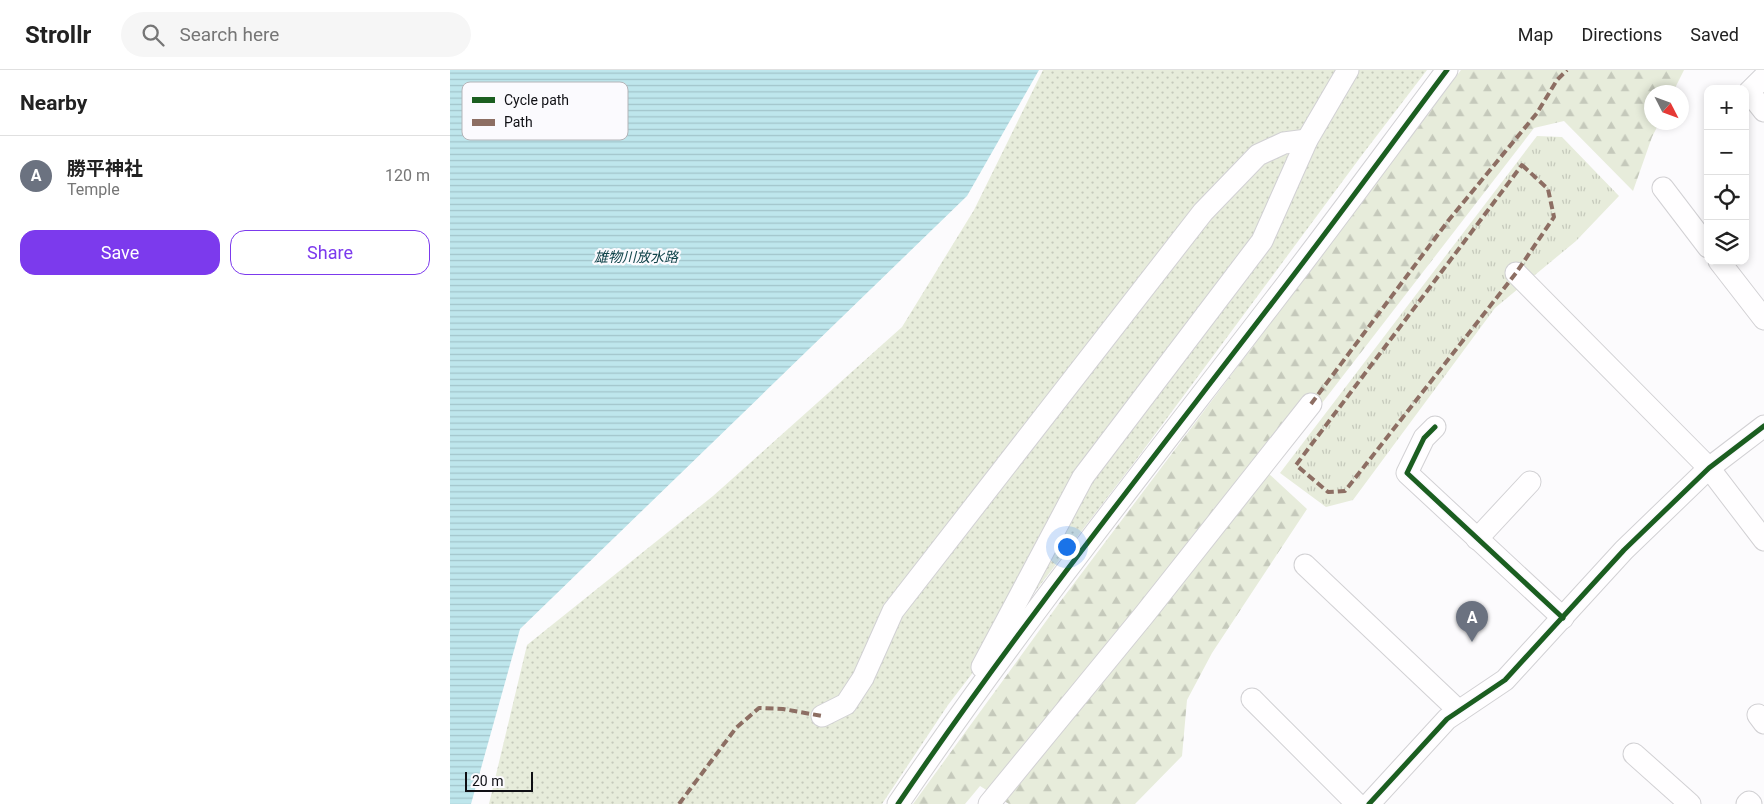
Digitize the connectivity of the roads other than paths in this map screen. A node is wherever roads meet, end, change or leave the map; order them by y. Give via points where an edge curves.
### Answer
1 (1348, 70) edge
2 (1447, 70) edge
3 (1764, 76) edge
4 (1764, 111) edge
5 (1307, 140) junction
6 (1663, 188) dead end
7 (1704, 242) edge
8 (1722, 265) edge
9 (1516, 273) dead end
10 (1764, 319) edge
11 (1311, 404) dead end
12 (1764, 426) edge
13 (1435, 427) dead end
14 (1709, 468) junction
15 (1530, 482) dead end
16 (1477, 539) junction
17 (1764, 540) edge
18 (1305, 565) dead end
19 (1563, 618) junction
20 (1252, 700) dead end
21 (1459, 710) junction
22 (822, 716) dead end
23 (949, 729) junction
24 (1634, 754) dead end
25 (898, 804) edge
26 (989, 804) edge
27 (1356, 804) edge
28 (1369, 804) edge
29 (1690, 804) edge
30 (1747, 804) edge
31 (1751, 804) edge

1 - 5 street
2 - 23 street
3 - 4 street via 1749,92
5 - 22 street via 1284,144 1258,155 1203,212 893,611 862,678 846,704
5 - 23 street via 1262,241 1083,477
6 - 7 street
8 - 10 street
9 - 14 street
11 - 26 street
12 - 14 street
13 - 16 street via 1424,438 1407,473
14 - 17 street
14 - 19 street via 1624,550
15 - 16 street
16 - 19 street
18 - 21 street
19 - 21 street via 1504,680
20 - 27 street
21 - 28 street via 1446,719
23 - 25 street
24 - 29 street
30 - 31 street

